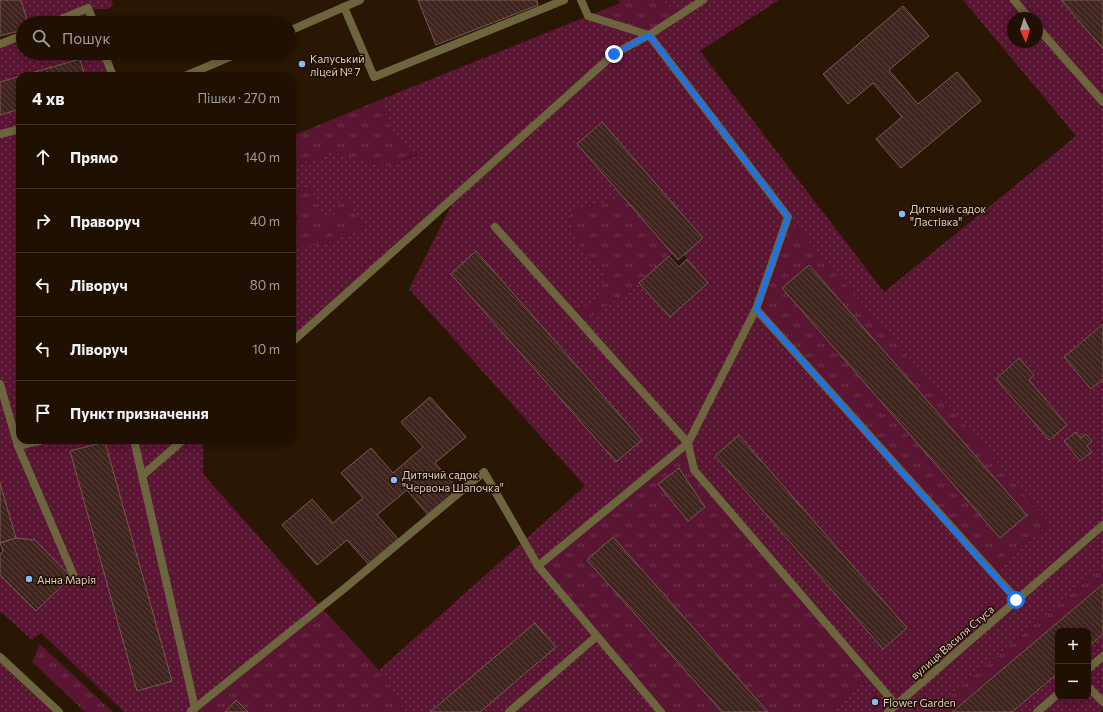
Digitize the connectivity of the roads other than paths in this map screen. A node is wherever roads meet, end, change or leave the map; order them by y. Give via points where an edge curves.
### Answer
1 (360, 0) edge
2 (564, 0) edge
3 (581, 0) edge
4 (703, 0) edge
5 (1014, 0) edge
6 (344, 7) junction
7 (1024, 12) edge
8 (69, 16) edge
9 (91, 16) edge
10 (296, 28) edge
11 (1043, 34) edge
12 (649, 35) junction
13 (16, 38) edge
14 (0, 44) edge
15 (107, 60) edge
16 (222, 60) edge
17 (111, 72) edge
18 (194, 72) edge
19 (1103, 102) edge
20 (16, 130) edge
21 (0, 134) edge
22 (495, 227) dead end
23 (756, 309) junction
24 (296, 338) edge
25 (0, 384) edge
26 (16, 439) edge
27 (688, 443) junction
28 (26, 444) edge
29 (135, 444) edge
30 (178, 444) edge
31 (18, 446) joint
32 (142, 476) junction
33 (1103, 525) edge
34 (538, 566) junction
35 (73, 574) dead end
36 (1016, 600) junction
37 (597, 636) junction
38 (1103, 656) edge
39 (0, 657) edge
40 (1091, 666) edge
41 (1091, 690) edge
42 (1055, 697) edge
43 (1103, 702) edge
44 (896, 705) junction
45 (193, 710) edge
46 (59, 712) edge
47 (509, 712) edge
48 (661, 712) edge
49 (888, 712) edge
50 (1037, 712) edge

1 - 6 street
2 - 6 street via 374,77
3 - 12 street via 588,16
4 - 12 street
5 - 7 street
6 - 10 street
8 - 9 street via 88,8
11 - 19 street
12 - 23 street via 788,217
12 - 24 street via 614,54
13 - 14 street
15 - 17 street
16 - 18 street
20 - 21 street
22 - 27 street
23 - 27 street
23 - 36 street
25 - 26 street
27 - 34 street
27 - 44 street via 694,470
28 - 31 street
29 - 32 street
30 - 32 street
31 - 35 street
32 - 45 street
33 - 36 street, вулиця Василя Стуса
34 - 37 street
34 - 45 street via 484,472
36 - 44 street, вулиця Василя Стуса
37 - 47 street
37 - 48 street
38 - 40 street
39 - 46 street
41 - 43 street
42 - 50 street
44 - 49 street, вулиця Василя Стуса

